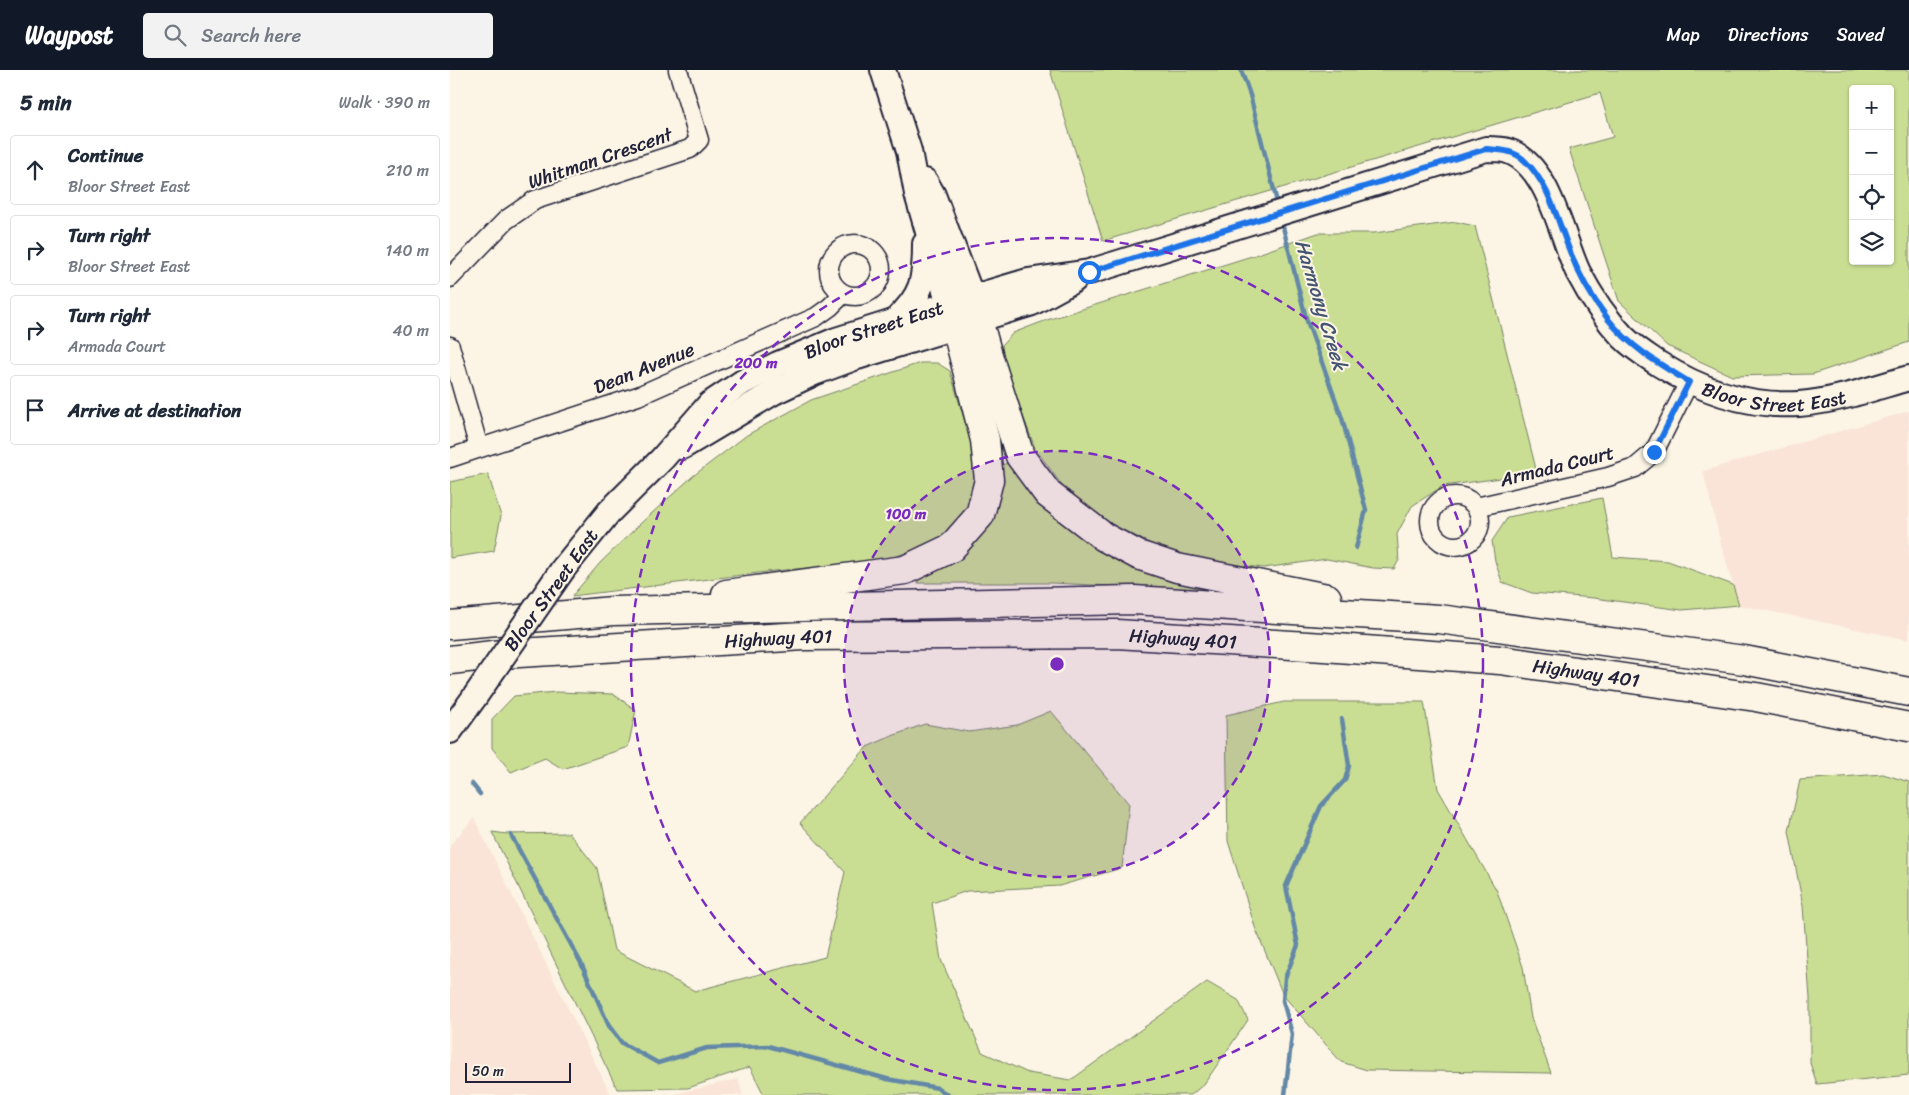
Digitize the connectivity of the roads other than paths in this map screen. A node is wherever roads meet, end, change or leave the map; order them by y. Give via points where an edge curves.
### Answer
1 (678, 70) edge
2 (883, 70) edge
3 (909, 151) junction
4 (925, 222) junction
5 (450, 278) edge
6 (843, 294) dead end
7 (964, 312) junction
8 (894, 322) junction
9 (450, 346) edge
10 (1909, 378) edge
11 (1689, 382) junction
12 (479, 448) junction
13 (450, 458) edge
14 (662, 459) junction
15 (1476, 506) dead end
16 (613, 611) junction
17 (1439, 619) junction
18 (450, 625) edge
19 (450, 660) edge
20 (1909, 692) edge
21 (1909, 727) edge
22 (450, 731) edge

1 - 5 street, Whitman Crescent via 699,140 690,149 535,200 506,220
2 - 3 main road
3 - 4 main road
3 - 7 main road via 933,195
4 - 7 main road
4 - 8 main road via 925,273 916,299
6 - 12 street, Dean Avenue via 816,317 638,396
7 - 8 main road, Bloor Street East
7 - 11 main road, Bloor Street East via 1032,303 1089,272 1486,149 1508,150 1537,174 1579,272 1608,319 1640,352
7 - 14 main road, Bloor Street East via 774,392
7 - 16 highway via 989,480 980,515 951,548 905,570
7 - 17 highway via 987,352 1020,456 1048,494 1104,537 1138,555 1177,568
8 - 14 main road, Bloor Street East via 836,340 744,382 710,404
9 - 12 street
10 - 11 main road, Bloor Street East via 1844,396 1797,404 1742,400
11 - 15 street, Armada Court via 1654,452 1635,468
12 - 13 street, Dean Avenue
14 - 22 main road, Bloor Street East, bridge via 609,512 563,569
16 - 17 highway, Highway 401 via 1134,600
16 - 18 highway, Highway 401
17 - 20 highway, Highway 401 via 1744,660
19 - 21 highway, Highway 401 via 804,636 1117,634 1500,660 1756,698

